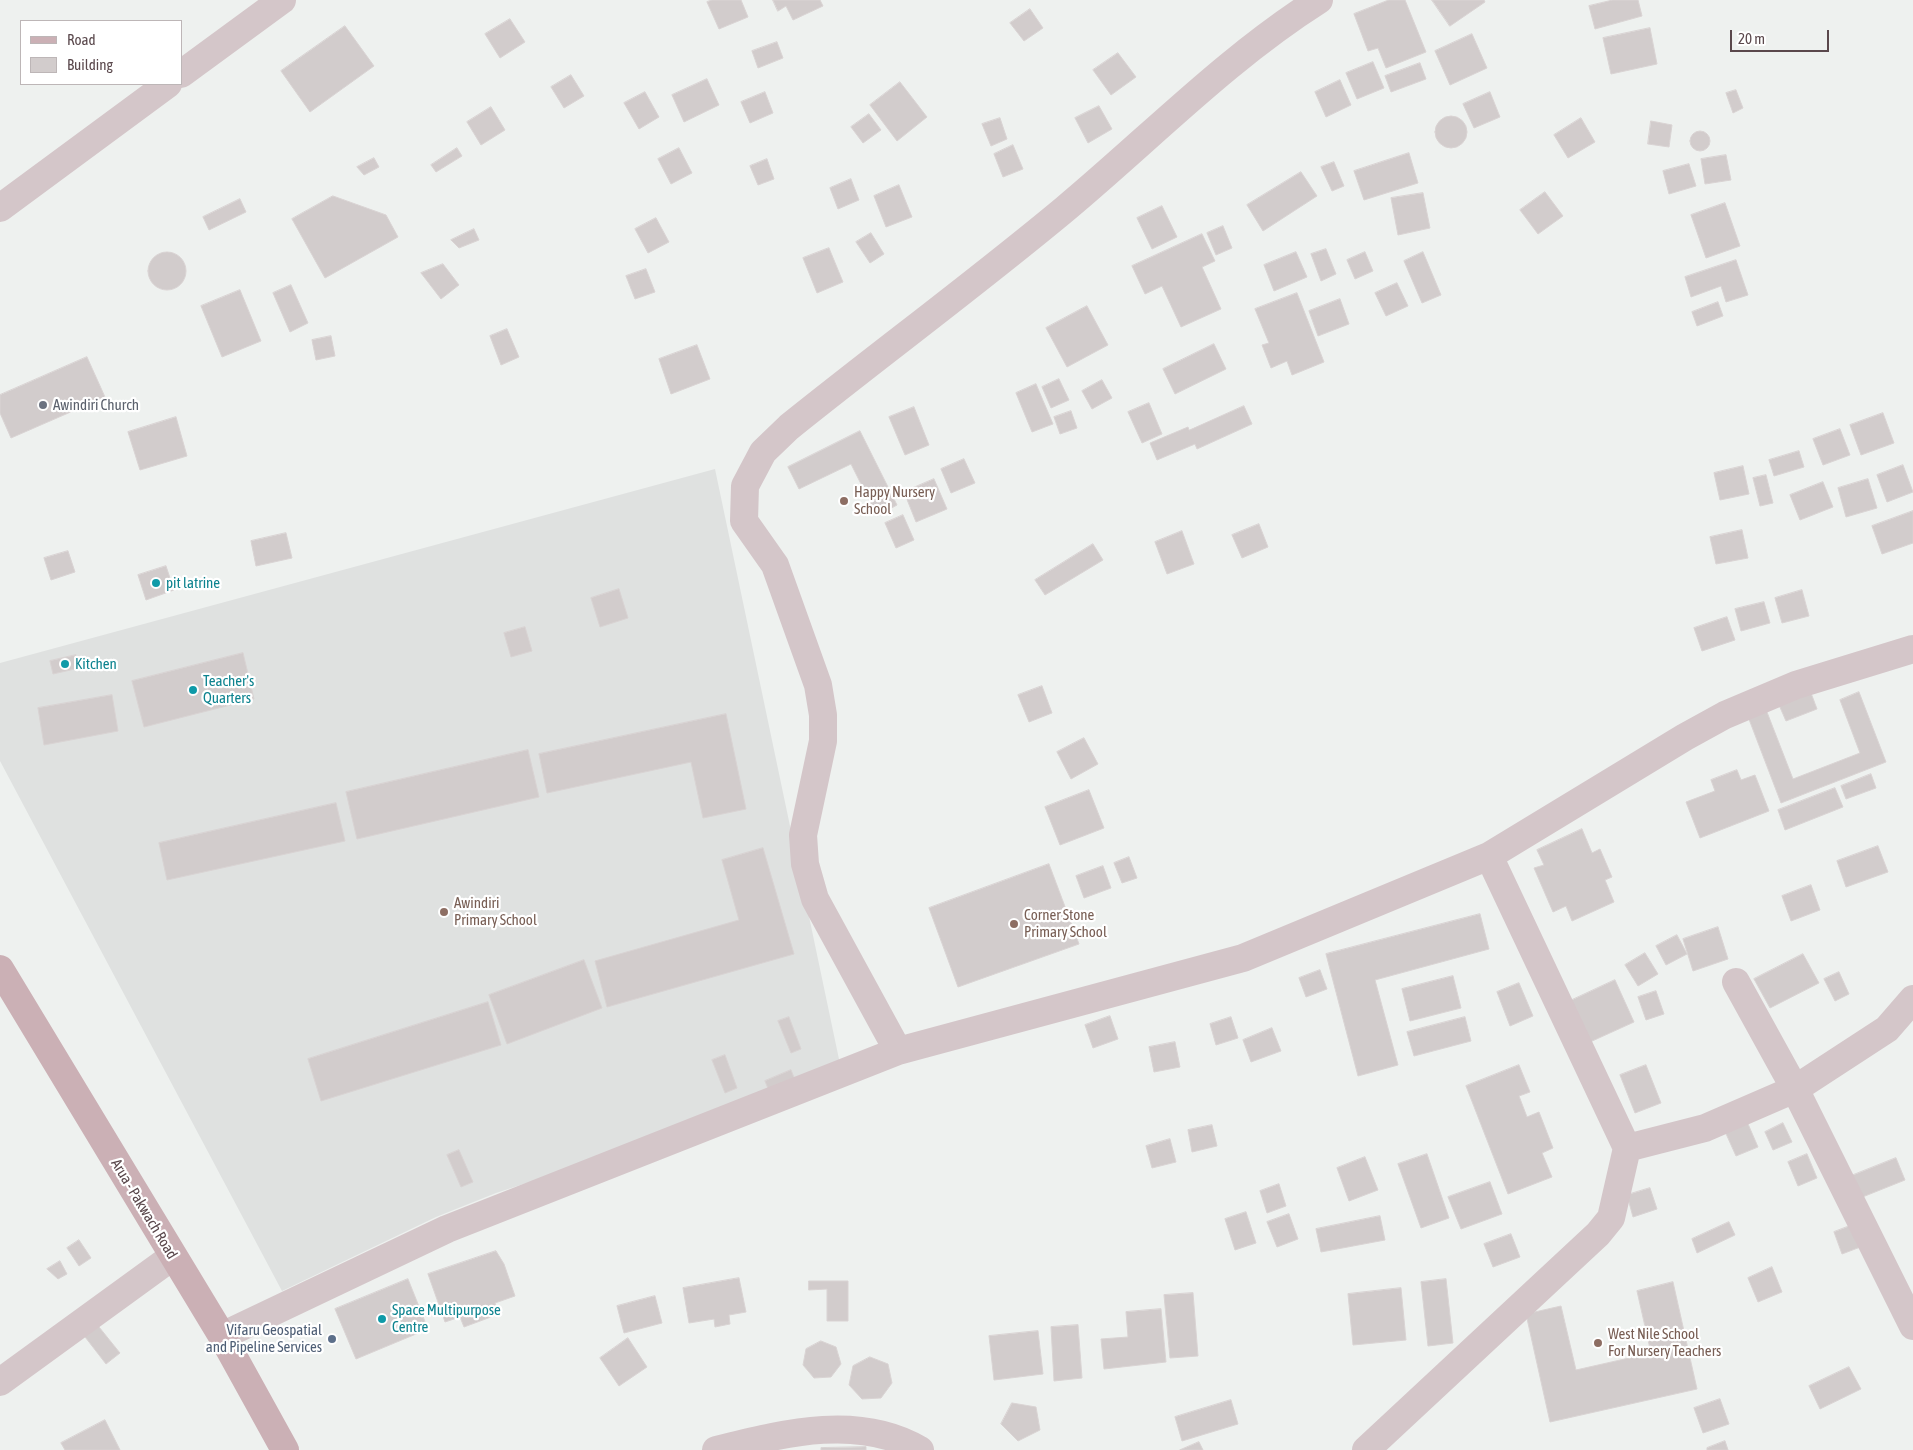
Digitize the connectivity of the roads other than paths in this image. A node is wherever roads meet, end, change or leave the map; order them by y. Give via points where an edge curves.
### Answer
1 (282, 0) edge
2 (1319, 0) edge
3 (182, 73) edge
4 (167, 85) edge
5 (0, 208) edge
6 (1913, 649) edge
7 (1489, 856) junction
8 (0, 970) edge
9 (1736, 982) dead end
10 (1913, 999) edge
11 (898, 1051) junction
12 (1795, 1089) junction
13 (1627, 1148) junction
14 (172, 1257) junction
15 (1913, 1326) edge
16 (222, 1336) junction
17 (0, 1382) edge
18 (286, 1450) edge
19 (716, 1450) edge
20 (920, 1450) edge
21 (1366, 1450) edge

1 - 3 street
2 - 11 street via 1202,86 1066,208 789,427 764,452 744,486 744,521 775,565 818,685 824,741 803,835 805,864 815,898
4 - 5 street
6 - 7 street via 1796,685 1725,715
7 - 11 street via 1242,958
7 - 13 street
8 - 14 main road, Arua - Pakwach Road
9 - 12 street
10 - 12 street via 1887,1029
11 - 16 street via 447,1230
12 - 13 street via 1705,1128
12 - 15 street
13 - 21 street via 1611,1218 1598,1234
14 - 16 main road, Arua - Pakwach Road
14 - 17 street
16 - 18 main road, Arua - Pakwach Road
19 - 20 street via 780,1434 837,1428 882,1435

